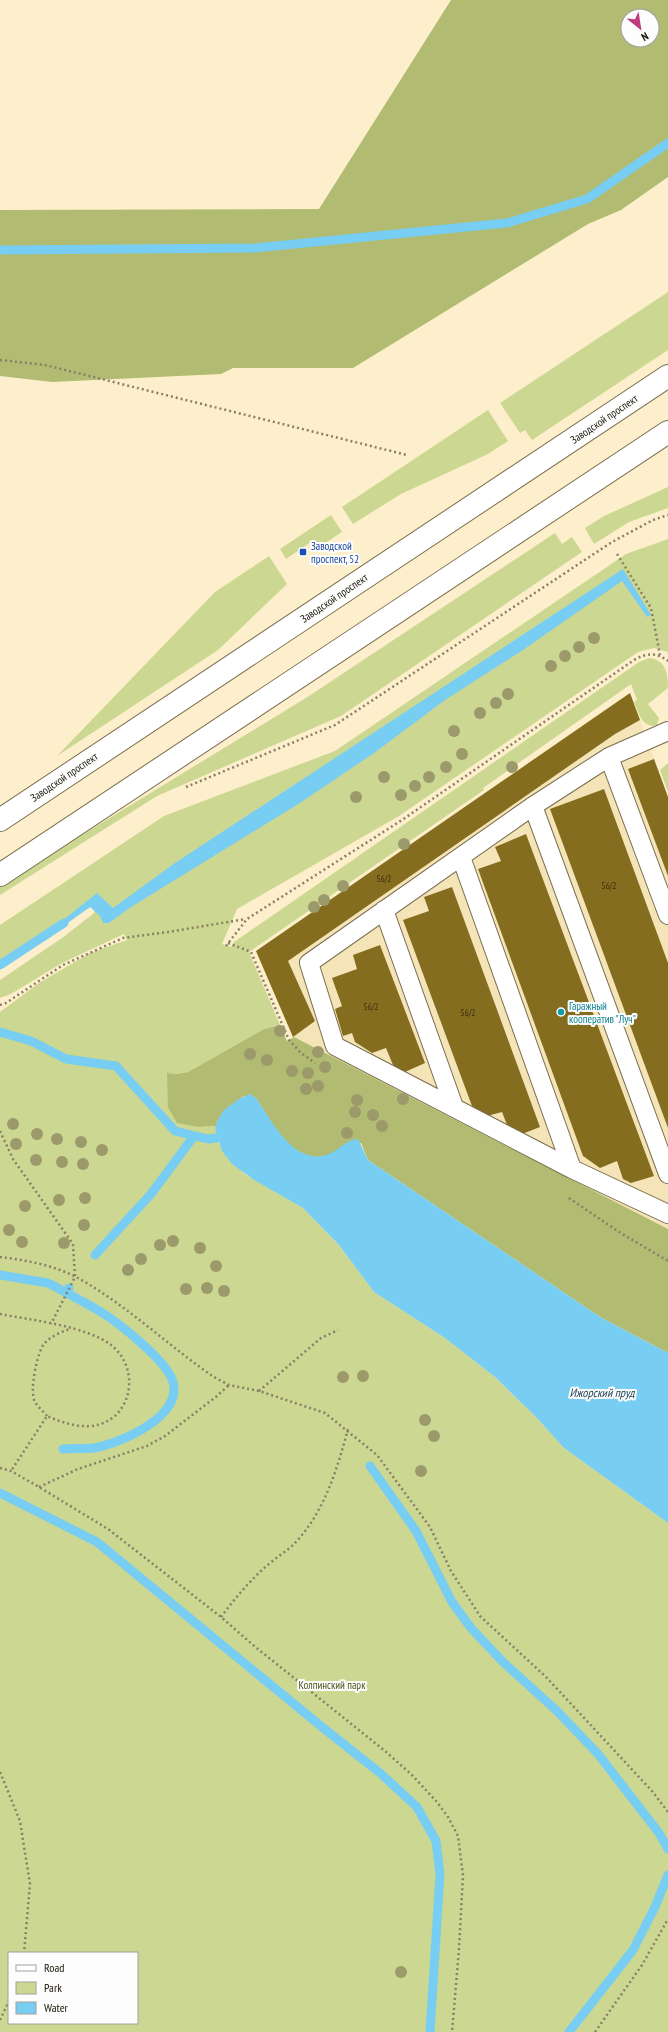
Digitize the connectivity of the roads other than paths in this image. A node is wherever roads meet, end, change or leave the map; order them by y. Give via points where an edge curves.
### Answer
1 (668, 376) edge
2 (668, 432) edge
3 (668, 731) edge
4 (609, 757) junction
5 (533, 806) junction
6 (0, 820) edge
7 (461, 857) junction
8 (0, 875) edge
9 (384, 910) junction
10 (668, 915) edge
11 (454, 1107) junction
12 (572, 1169) junction
13 (668, 1174) edge
14 (668, 1214) edge

1 - 6 main road, Заводской проспект
2 - 8 main road
3 - 4 lane
4 - 5 lane
4 - 10 lane
5 - 7 lane
5 - 13 lane
7 - 9 lane
7 - 12 lane
9 - 11 lane
9 - 11 lane via 309,963 335,1046
11 - 12 lane
12 - 14 lane

